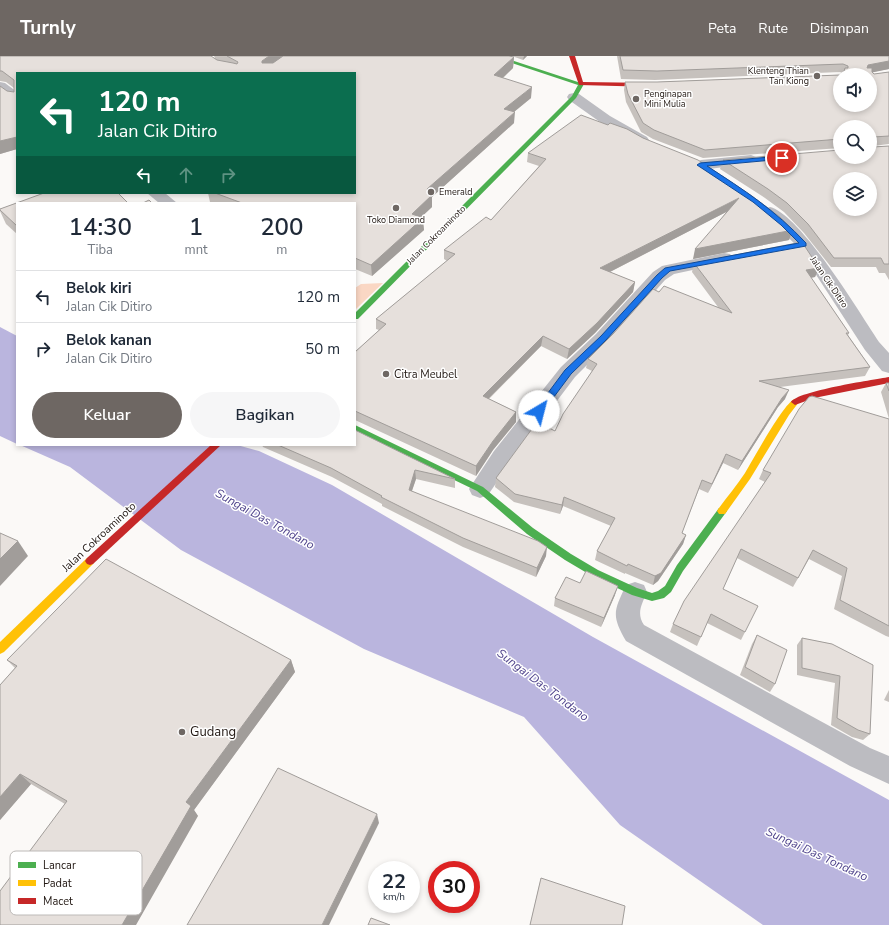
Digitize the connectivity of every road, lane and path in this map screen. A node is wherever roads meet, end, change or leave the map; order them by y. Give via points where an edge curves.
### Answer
1 (494, 56) edge
2 (572, 56) edge
3 (663, 85) edge
4 (0, 86) edge
5 (578, 91) junction
6 (16, 97) edge
7 (654, 146) edge
8 (761, 159) edge
9 (719, 177) edge
10 (156, 194) edge
11 (756, 201) edge
12 (168, 202) edge
13 (804, 244) junction
14 (780, 248) edge
15 (741, 255) edge
16 (356, 316) edge
17 (889, 366) edge
18 (889, 380) edge
19 (356, 428) edge
20 (216, 446) edge
21 (480, 489) junction
22 (634, 592) junction
23 (0, 649) edge
24 (889, 770) edge

1 - 5 main road
2 - 5 main road
3 - 5 main road
4 - 6 street
5 - 7 street via 605,119
5 - 16 main road, Jalan Cokroaminoto
8 - 9 street via 694,162
10 - 12 street
11 - 13 street, Jalan Cik Ditiro via 784,223
13 - 14 street
13 - 17 street, Jalan Cik Ditiro via 872,346
15 - 21 street via 668,270 659,276 632,308 568,372
18 - 22 main road via 797,400 786,413 747,477 680,568 668,589 662,595 652,597
19 - 21 main road
20 - 23 main road, Jalan Cokroaminoto via 91,560
21 - 22 main road via 530,531 568,557
22 - 24 street via 626,611 628,623 635,633 860,757

